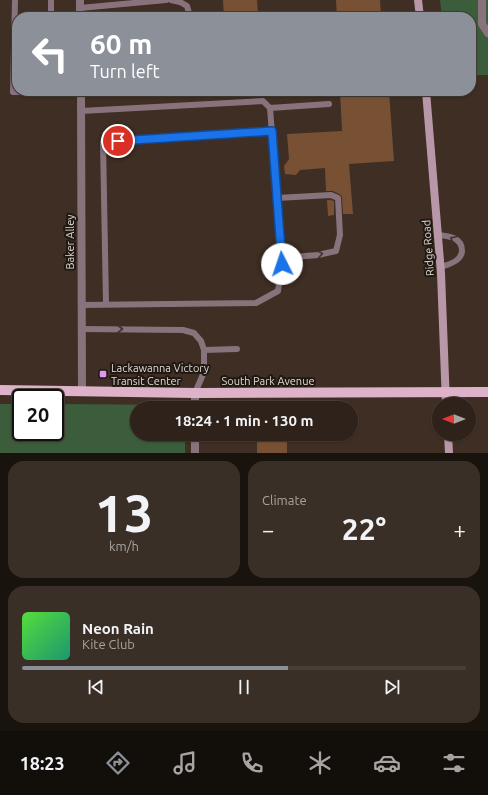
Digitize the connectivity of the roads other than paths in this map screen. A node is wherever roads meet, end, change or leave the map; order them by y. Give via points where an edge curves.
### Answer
1 (15, 0) edge
2 (51, 0) edge
3 (166, 0) edge
4 (171, 0) edge
5 (418, 0) edge
6 (482, 0) edge
7 (80, 4) edge
8 (15, 12) edge
9 (51, 12) edge
10 (189, 12) edge
11 (419, 12) edge
12 (488, 33) edge
13 (81, 96) edge
14 (426, 96) edge
15 (330, 104) dead end
16 (270, 108) junction
17 (81, 111) junction
18 (272, 131) junction
19 (277, 198) junction
20 (438, 235) junction
21 (281, 258) junction
22 (440, 266) junction
23 (106, 304) junction
24 (81, 305) junction
25 (81, 329) junction
26 (204, 350) junction
27 (237, 350) dead end
28 (0, 390) edge
29 (446, 391) junction
30 (82, 392) junction
31 (488, 392) edge
32 (195, 393) junction
33 (446, 397) edge
34 (195, 401) edge
35 (195, 441) edge
36 (448, 441) edge
37 (195, 453) edge
38 (449, 453) edge

1 - 8 lane
2 - 9 lane
3 - 7 lane
4 - 10 lane via 187,6
5 - 11 main road
6 - 12 street via 482,24
13 - 17 street, Baker Alley
14 - 20 main road, Ridge Road
15 - 16 lane
16 - 17 lane via 263,101
16 - 18 lane
17 - 24 street, Baker Alley
18 - 19 lane
18 - 23 lane via 103,142
19 - 21 lane
21 -> 19 lane via 336,251 340,235 338,198 332,195
20 - 22 main road, Ridge Road
22 -> 20 lane via 458,259 462,249 459,241 454,238
21 - 23 lane via 278,291 256,303
22 - 29 main road, Ridge Road
23 - 24 lane
24 - 25 street, Baker Alley
25 -> 26 lane via 183,330 194,333
25 - 30 street, Baker Alley
26 - 27 lane
26 - 32 lane via 204,372
28 - 30 main road, South Park Avenue
29 - 31 main road, South Park Avenue
29 - 32 main road, South Park Avenue
29 - 33 main road, Ridge Road
30 - 32 main road, South Park Avenue
32 - 34 street
35 - 37 street
36 - 38 main road

